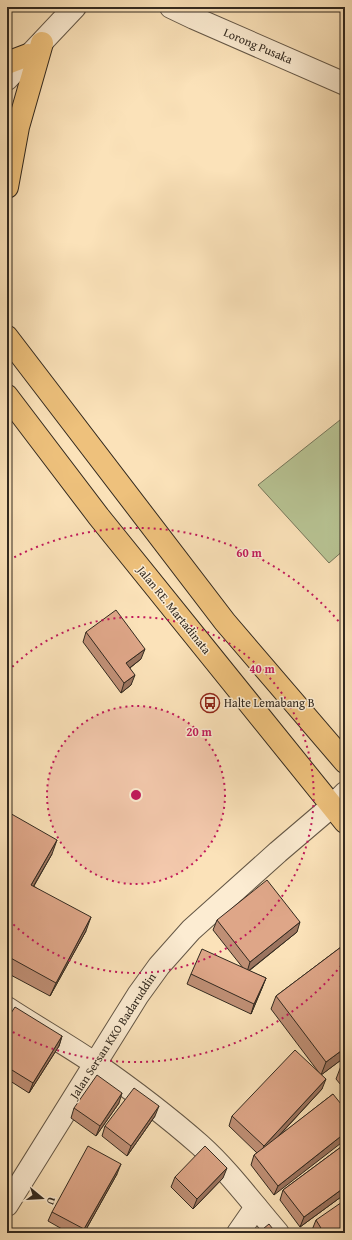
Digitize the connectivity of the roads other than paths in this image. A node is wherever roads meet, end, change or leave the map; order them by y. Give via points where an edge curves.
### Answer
1 (75, 7) edge
2 (171, 7) edge
3 (35, 49) junction
4 (7, 63) edge
5 (7, 79) edge
6 (345, 84) edge
7 (7, 187) edge
8 (7, 334) edge
9 (7, 338) edge
10 (7, 396) edge
11 (345, 762) edge
12 (341, 807) edge
13 (7, 1008) edge
14 (94, 1064) junction
15 (7, 1205) edge
16 (256, 1207) junction
17 (238, 1233) edge
18 (278, 1233) edge

1 - 3 street
2 - 6 street, Lorong Pusaka
3 - 4 highway
3 - 5 street
3 - 7 highway
8 - 9 highway
9 - 11 highway via 226,622
10 - 12 highway, Jalan RE. Martadinata via 104,523
12 - 14 street, Jalan Sersan KKO Badaruddin via 278,852 191,930 158,966
13 - 14 street
14 - 15 street, Jalan Sersan KKO Badaruddin
14 - 16 street via 153,1107 200,1146 236,1181
16 - 17 street
16 - 18 street

